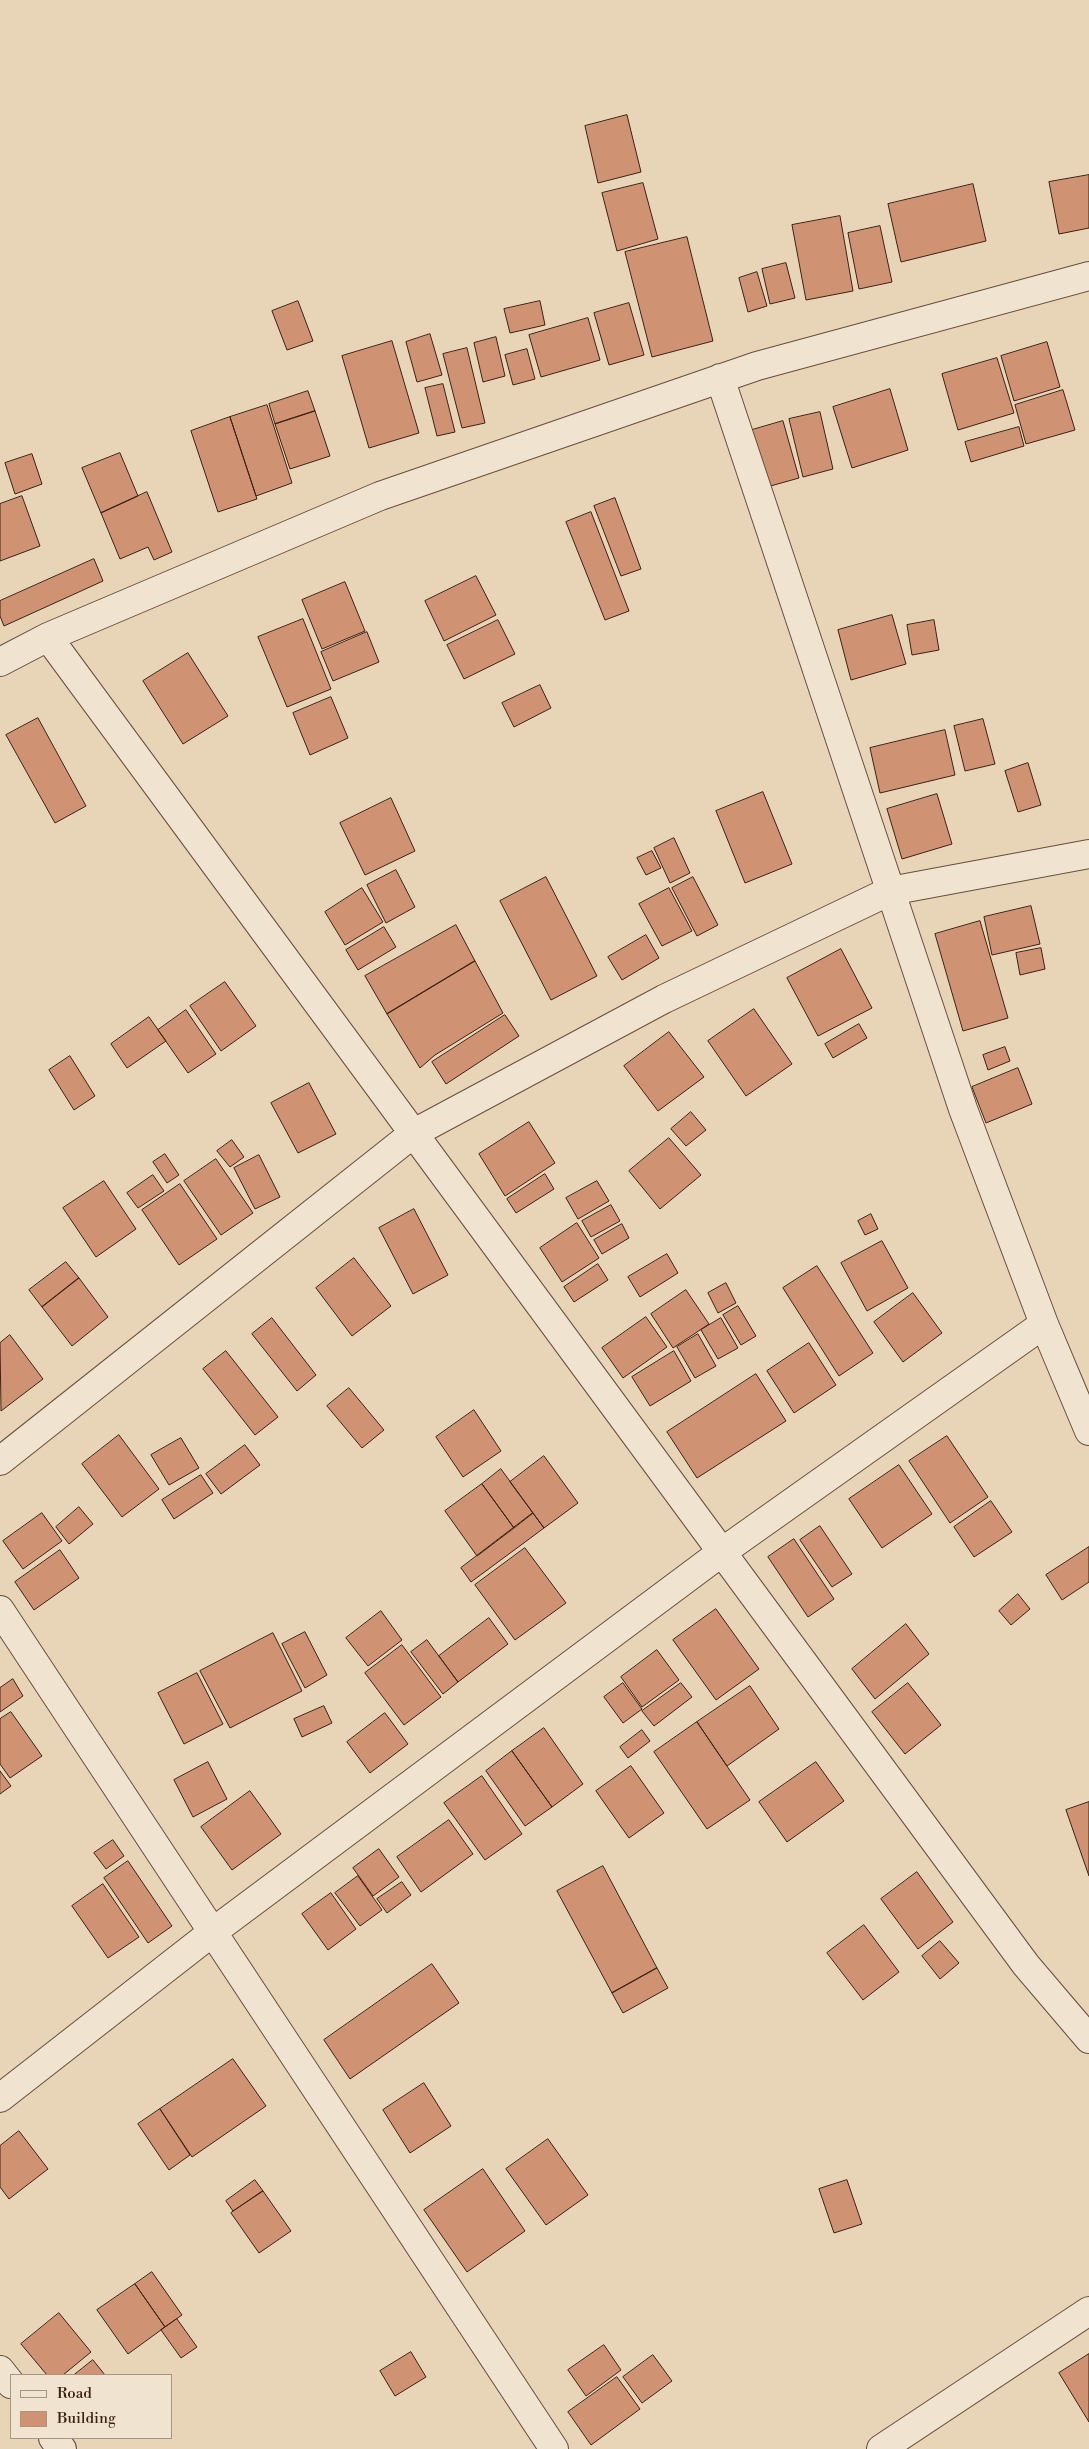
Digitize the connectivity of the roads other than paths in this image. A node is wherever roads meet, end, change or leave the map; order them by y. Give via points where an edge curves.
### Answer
1 (1089, 276) edge
2 (720, 378) junction
3 (48, 637) junction
4 (0, 662) edge
5 (1089, 854) edge
6 (890, 891) junction
7 (414, 1133) junction
8 (1044, 1324) junction
9 (1089, 1432) edge
10 (0, 1460) edge
11 (722, 1552) junction
12 (0, 1610) edge
13 (214, 1931) junction
14 (1089, 2039) edge
15 (0, 2098) edge
16 (1089, 2311) edge
17 (0, 2370) edge
18 (10, 2383) edge
19 (54, 2439) edge
20 (62, 2449) edge
21 (554, 2449) edge
22 (882, 2449) edge

1 - 2 street
2 - 3 street via 380,496
2 - 6 street
3 - 4 street
3 - 7 street
5 - 6 street
6 - 7 street via 664,999
6 - 8 street via 963,1109
7 - 10 street
7 - 11 street
8 - 9 street
8 - 11 street
11 - 13 street
11 - 14 street via 1026,1965
12 - 13 street
13 - 15 street
13 - 21 street
16 - 22 street
17 - 18 street
19 - 20 street

